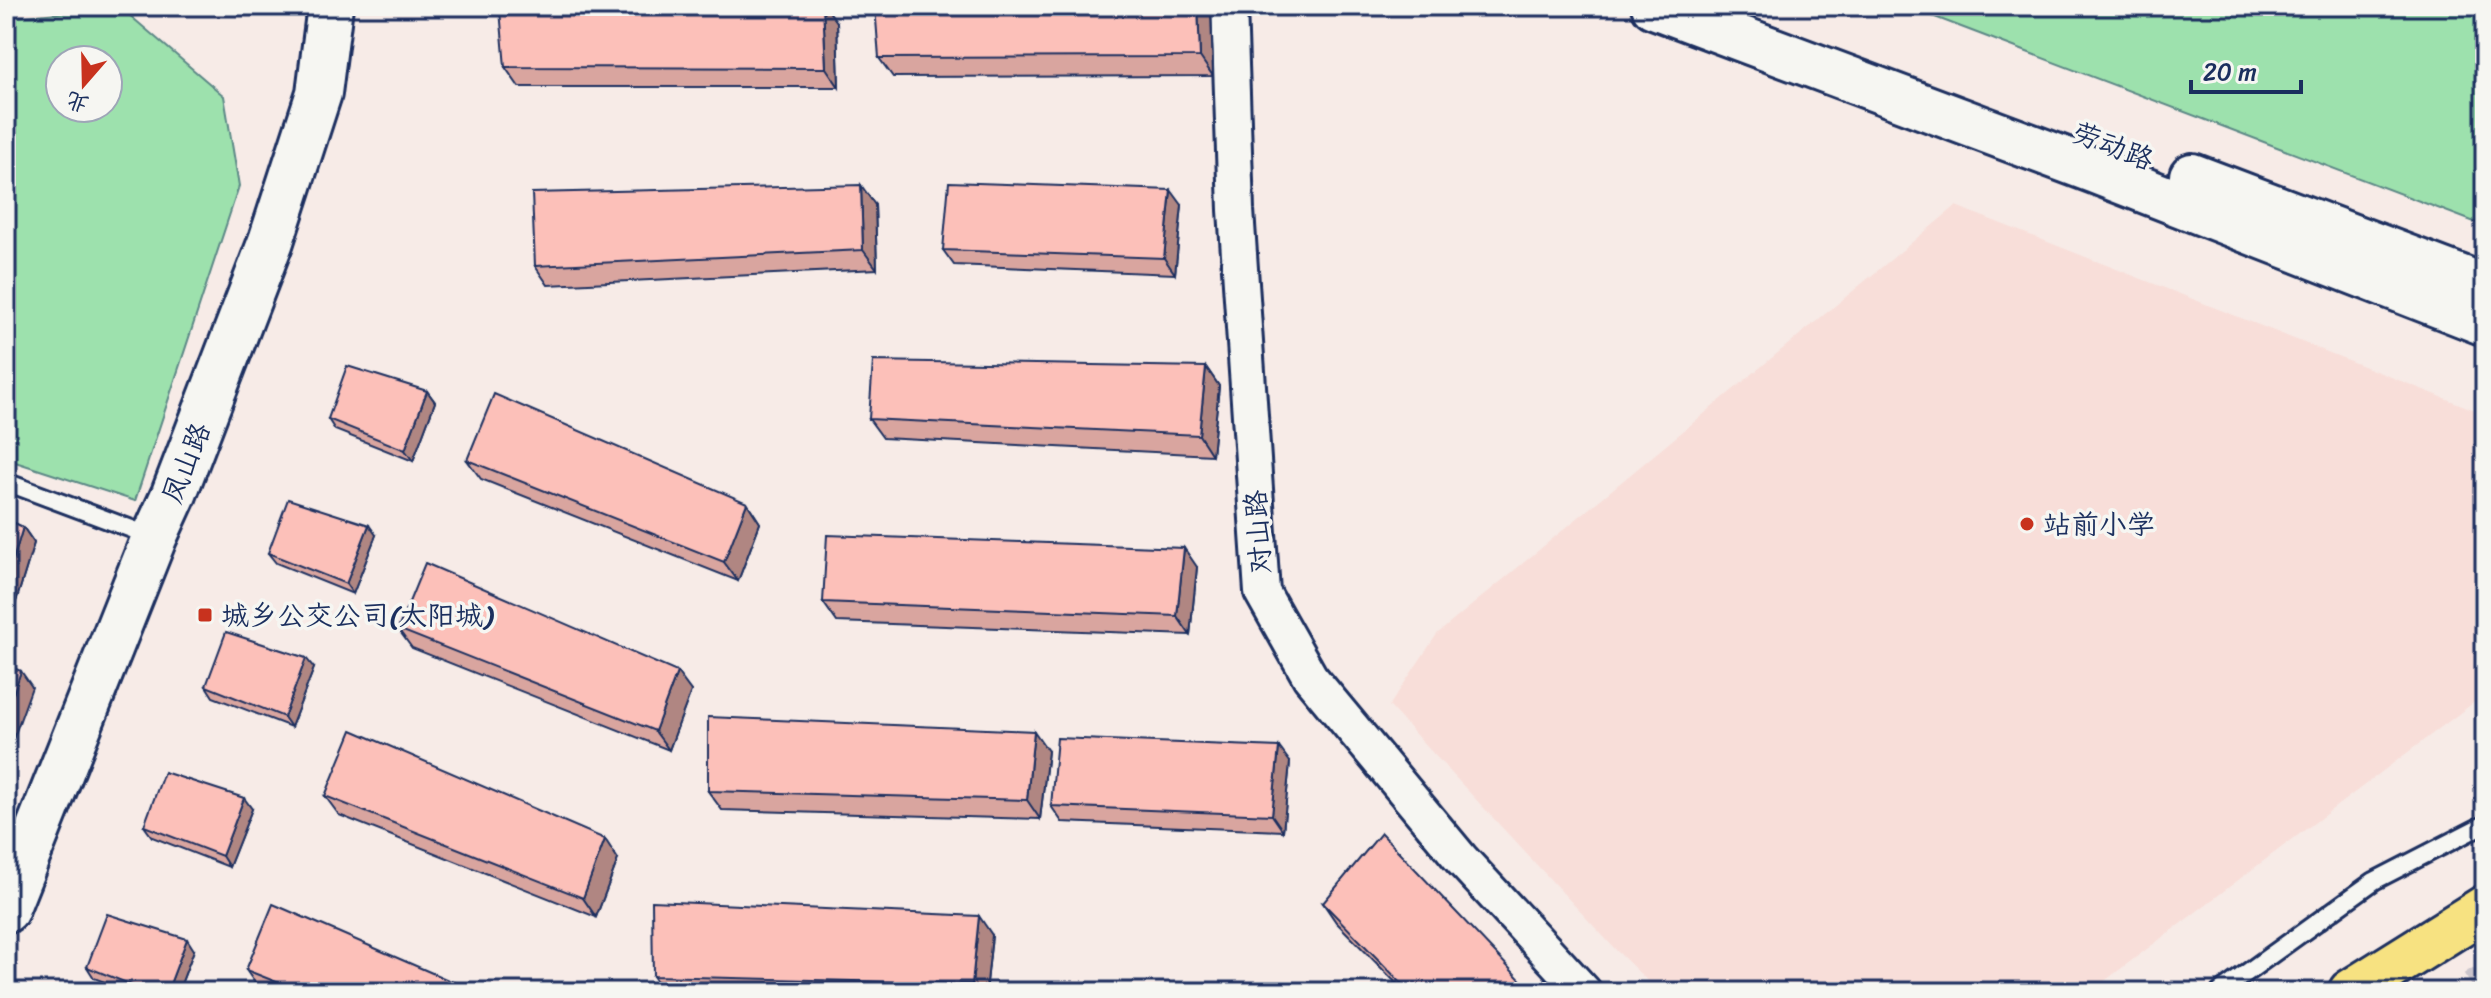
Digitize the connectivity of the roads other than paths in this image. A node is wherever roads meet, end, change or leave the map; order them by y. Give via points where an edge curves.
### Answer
1 (330, 6) edge
2 (1229, 6) edge
3 (1654, 6) edge
4 (1740, 6) edge
5 (2485, 287) edge
6 (2485, 323) edge
7 (6, 482) edge
8 (154, 538) junction
9 (2485, 824) edge
10 (2485, 908) edge
11 (6, 910) edge
12 (1584, 992) edge
13 (2220, 992) edge
14 (2351, 992) edge

1 - 8 main road, 凤山路 via 319,93 271,241
2 - 12 street, 对山路 via 1236,210 1262,592 1310,677 1461,859
3 - 6 main road
4 - 5 main road, 劳动路
7 - 8 lane
8 - 11 main road, 凤山路
9 - 13 lane via 2374,881
10 - 14 highway

